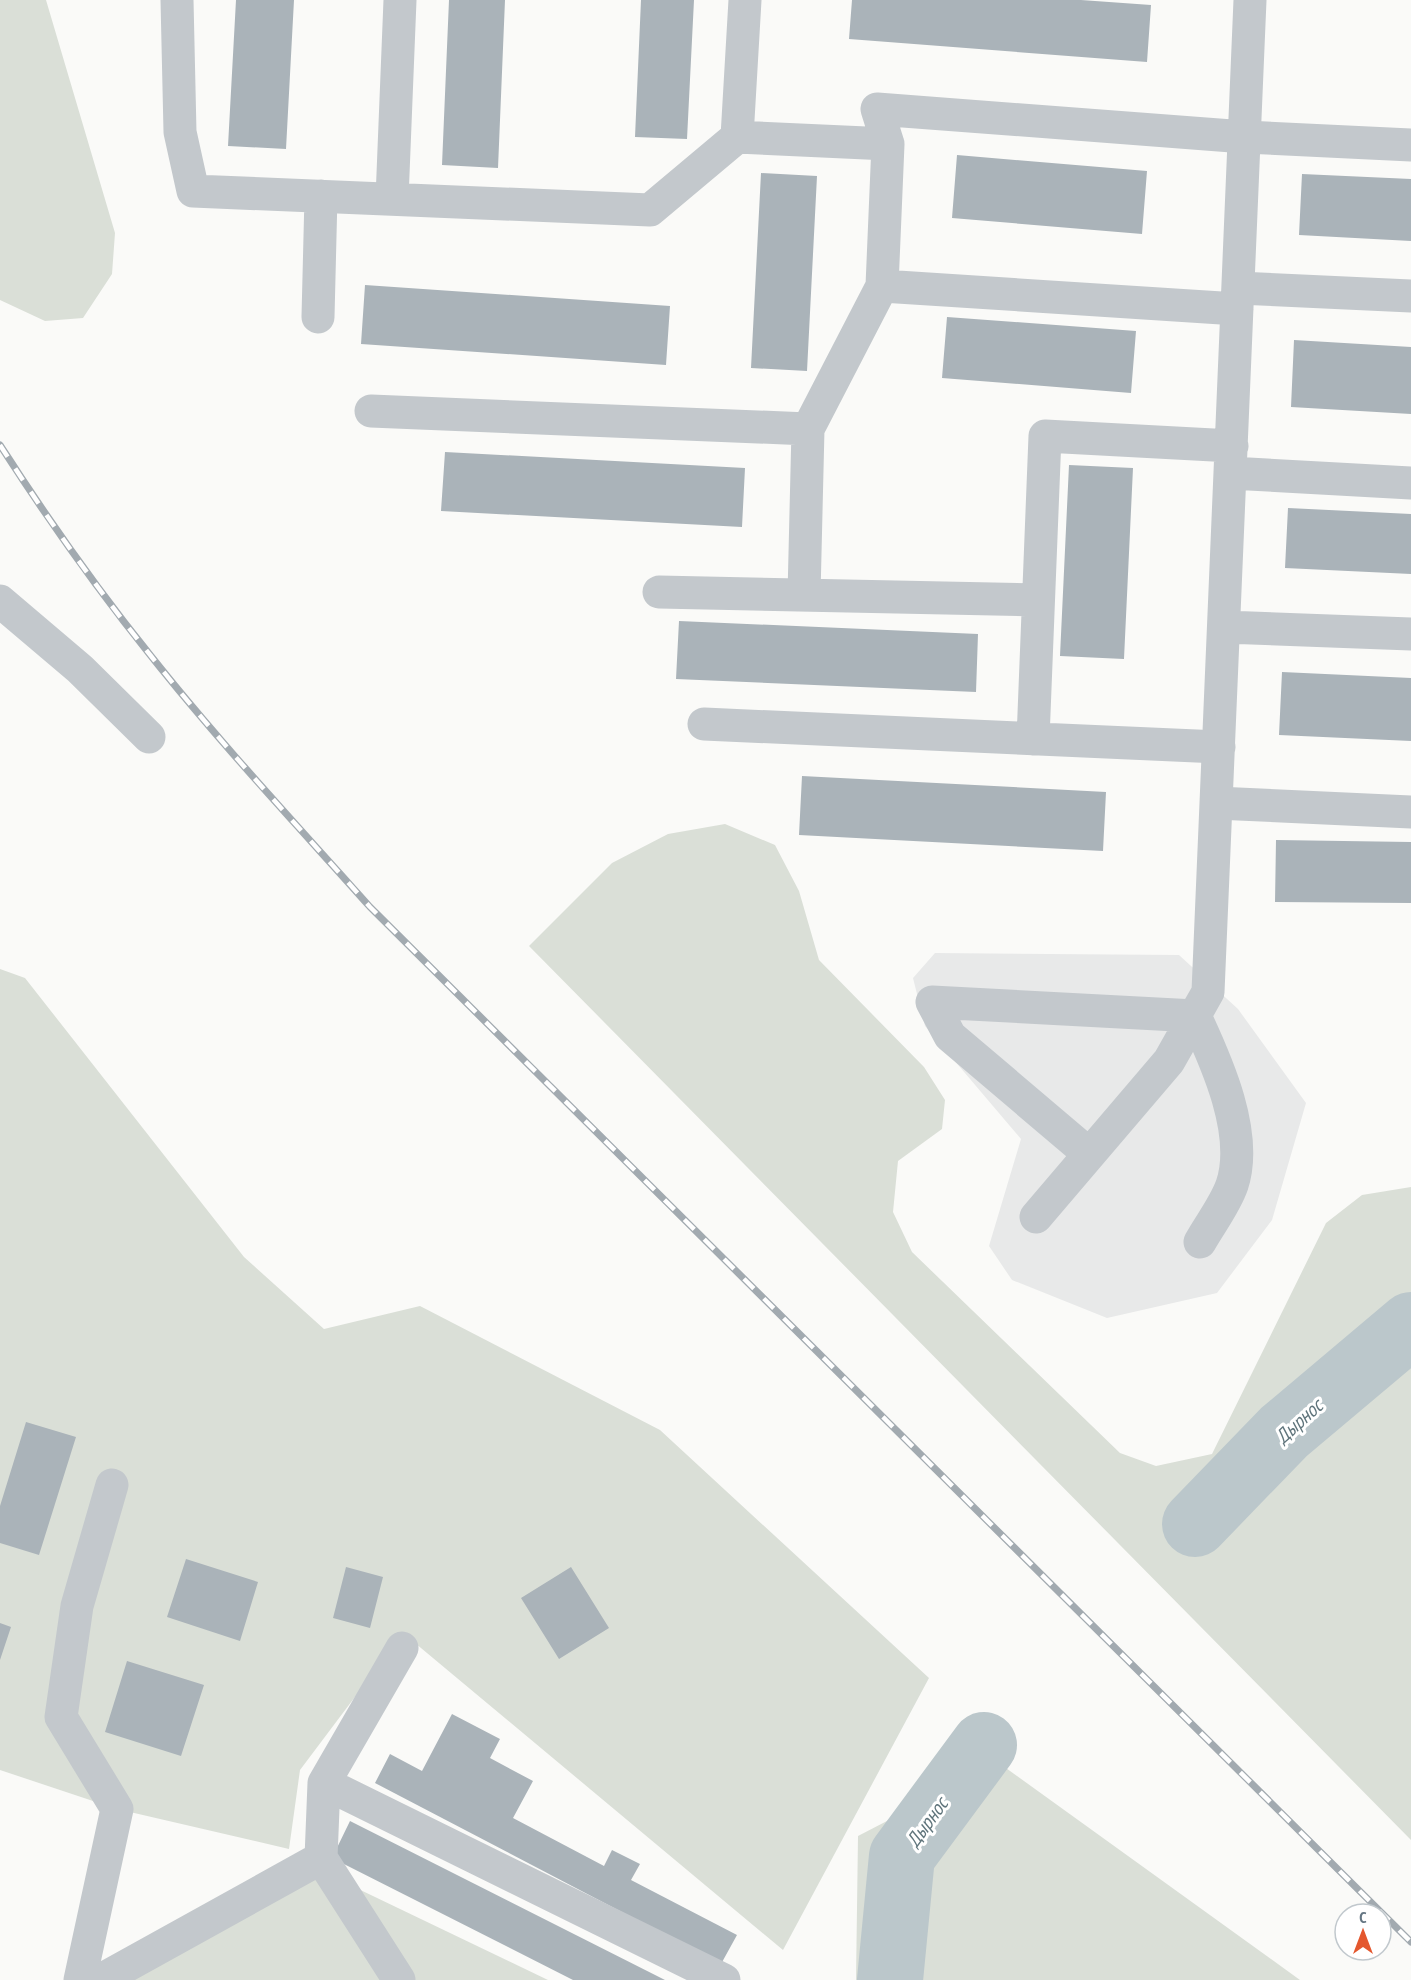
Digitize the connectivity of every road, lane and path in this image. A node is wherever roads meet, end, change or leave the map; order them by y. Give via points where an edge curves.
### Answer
1 (177, 0) edge
2 (400, 0) edge
3 (745, 0) edge
4 (1250, 0) edge
5 (737, 137) junction
6 (1245, 137) junction
7 (888, 144) junction
8 (1411, 146) edge
9 (321, 196) junction
10 (392, 199) junction
11 (882, 286) junction
12 (1411, 296) edge
13 (1238, 298) junction
14 (318, 317) dead end
15 (371, 411) dead end
16 (808, 429) junction
17 (1231, 460) junction
18 (1411, 483) edge
19 (659, 592) dead end
20 (804, 595) junction
21 (1038, 600) junction
22 (0, 602) edge
23 (1224, 627) junction
24 (1411, 634) edge
25 (704, 724) dead end
26 (148, 737) dead end
27 (1033, 739) junction
28 (1219, 747) junction
29 (1216, 803) junction
30 (1411, 812) edge
31 (1202, 1004) junction
32 (1089, 1154) junction
33 (1035, 1216) dead end
34 (1200, 1242) dead end
35 (112, 1485) dead end
36 (402, 1648) dead end
37 (324, 1783) junction
38 (321, 1858) junction
39 (80, 1980) edge
40 (101, 1980) edge
41 (399, 1980) edge
42 (724, 1980) edge

1 - 9 street via 180,132 193,191
2 - 10 street
3 - 5 street
4 - 6 street
5 - 7 street
5 - 10 street via 650,210
6 - 7 street via 877,109
6 - 8 street
6 - 13 street
7 - 11 street
9 - 10 street
9 - 14 street
11 - 13 street
11 - 16 street
12 - 13 street
13 - 17 street
15 - 16 street
16 - 20 street
17 - 18 street
17 - 21 street via 1046,436
17 - 23 street
19 - 20 street
20 - 21 street
21 - 27 street
22 - 26 street via 80,669
23 - 24 street
23 - 28 street
25 - 27 street
27 - 28 street
28 - 29 street
29 - 30 street
29 - 31 street
31 - 32 street via 1169,1061
31 - 32 street via 932,1002 950,1036
31 - 34 street via 1239,1147 1232,1186
32 - 33 street
35 - 39 street via 77,1606 61,1717 117,1809
36 - 37 street
37 - 38 street
37 - 42 street
38 - 40 street
38 - 41 street

